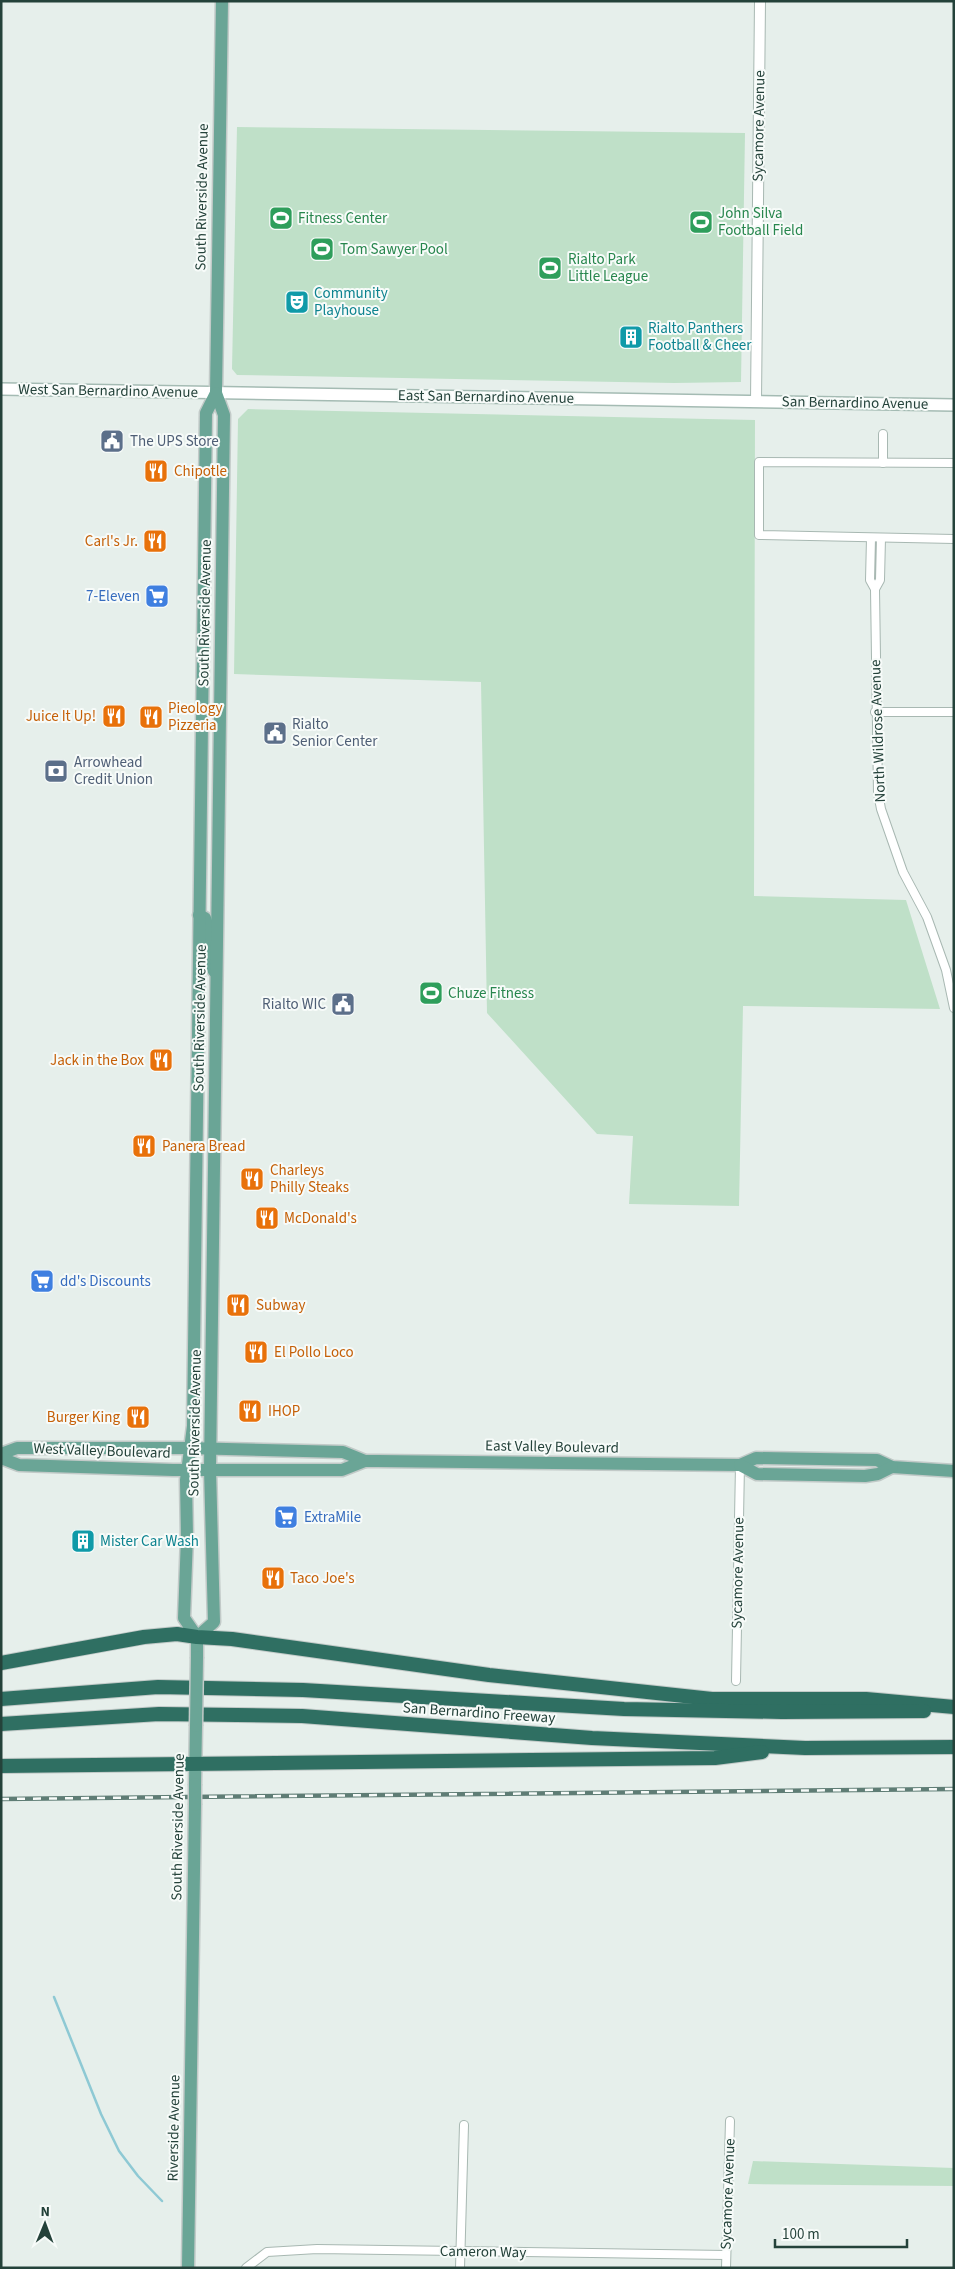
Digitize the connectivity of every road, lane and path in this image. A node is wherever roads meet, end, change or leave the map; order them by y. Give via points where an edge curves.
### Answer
1 (222, 1) edge
2 (760, 1) edge
3 (1, 389) edge
4 (216, 393) junction
5 (756, 401) junction
6 (954, 405) edge
7 (883, 434) dead end
8 (883, 463) junction
9 (954, 463) edge
10 (871, 538) junction
11 (881, 538) junction
12 (954, 539) edge
13 (875, 589) junction
14 (875, 712) junction
15 (954, 712) edge
16 (199, 915) junction
17 (217, 975) junction
18 (954, 1008) edge
19 (201, 1449) junction
20 (1, 1456) edge
21 (365, 1461) junction
22 (740, 1465) junction
23 (206, 1469) junction
24 (188, 1470) junction
25 (954, 1471) edge
26 (197, 1637) junction
27 (1, 1663) edge
28 (736, 1681) dead end
29 (6, 1699) edge
30 (954, 1707) edge
31 (954, 1711) edge
32 (8, 1723) edge
33 (954, 1747) edge
34 (805, 1748) junction
35 (196, 1763) junction
36 (1, 1766) edge
37 (192, 1988) joint
38 (730, 2120) dead end
39 (464, 2125) dead end
40 (460, 2252) junction
41 (726, 2255) junction
42 (188, 2268) edge
43 (246, 2268) edge
44 (460, 2268) edge
45 (726, 2268) edge

1 - 4 main road, South Riverside Avenue
2 - 5 street, Sycamore Avenue
3 - 4 main road, West San Bernardino Avenue
4 - 5 main road, East San Bernardino Avenue
4 - 16 main road, South Riverside Avenue via 206,412
4 - 17 main road, South Riverside Avenue via 224,415
5 - 6 main road, San Bernardino Avenue
7 - 8 street
8 - 9 street
8 - 10 street via 759,462 759,535
10 - 11 street
10 - 13 street, North Wildrose Avenue via 870,580
11 - 12 street
11 - 13 street, North Wildrose Avenue via 880,580
13 - 14 street, North Wildrose Avenue
14 - 15 street
14 - 18 street, North Wildrose Avenue via 880,809 903,872 927,917 946,970
16 - 17 main road via 208,924 209,964
16 - 19 main road, South Riverside Avenue
17 - 19 main road, South Riverside Avenue
19 - 20 main road, West Valley Boulevard via 17,1448
19 - 21 main road, East Valley Boulevard via 343,1452
19 - 23 main road, South Riverside Avenue
19 - 24 main road, South Riverside Avenue
20 - 24 main road, West Valley Boulevard via 19,1465
21 - 22 main road, East Valley Boulevard
21 - 23 main road, East Valley Boulevard via 342,1470
22 - 25 main road via 757,1474 865,1476 892,1467
22 - 28 street, Sycamore Avenue
23 - 24 main road, West Valley Boulevard
23 - 26 main road, South Riverside Avenue via 214,1622
24 - 26 main road, South Riverside Avenue via 184,1618
26 - 27 highway via 177,1634 144,1637
26 - 30 highway via 232,1639 489,1675 712,1699 866,1699
26 - 35 main road, South Riverside Avenue, bridge
29 - 31 highway, San Bernardino Freeway via 158,1687 303,1690 624,1709
32 - 34 highway, San Bernardino Freeway via 158,1714 302,1716 592,1738
33 - 34 highway, San Bernardino Freeway
34 - 35 highway via 715,1758
35 - 36 highway
35 - 37 main road, South Riverside Avenue, bridge
37 - 42 main road, Riverside Avenue
38 - 41 street, Sycamore Avenue
39 - 40 street
40 - 41 street, Cameron Way
40 - 43 street, Cameron Way via 317,2249 267,2252
40 - 44 street
41 - 45 street, Sycamore Avenue

